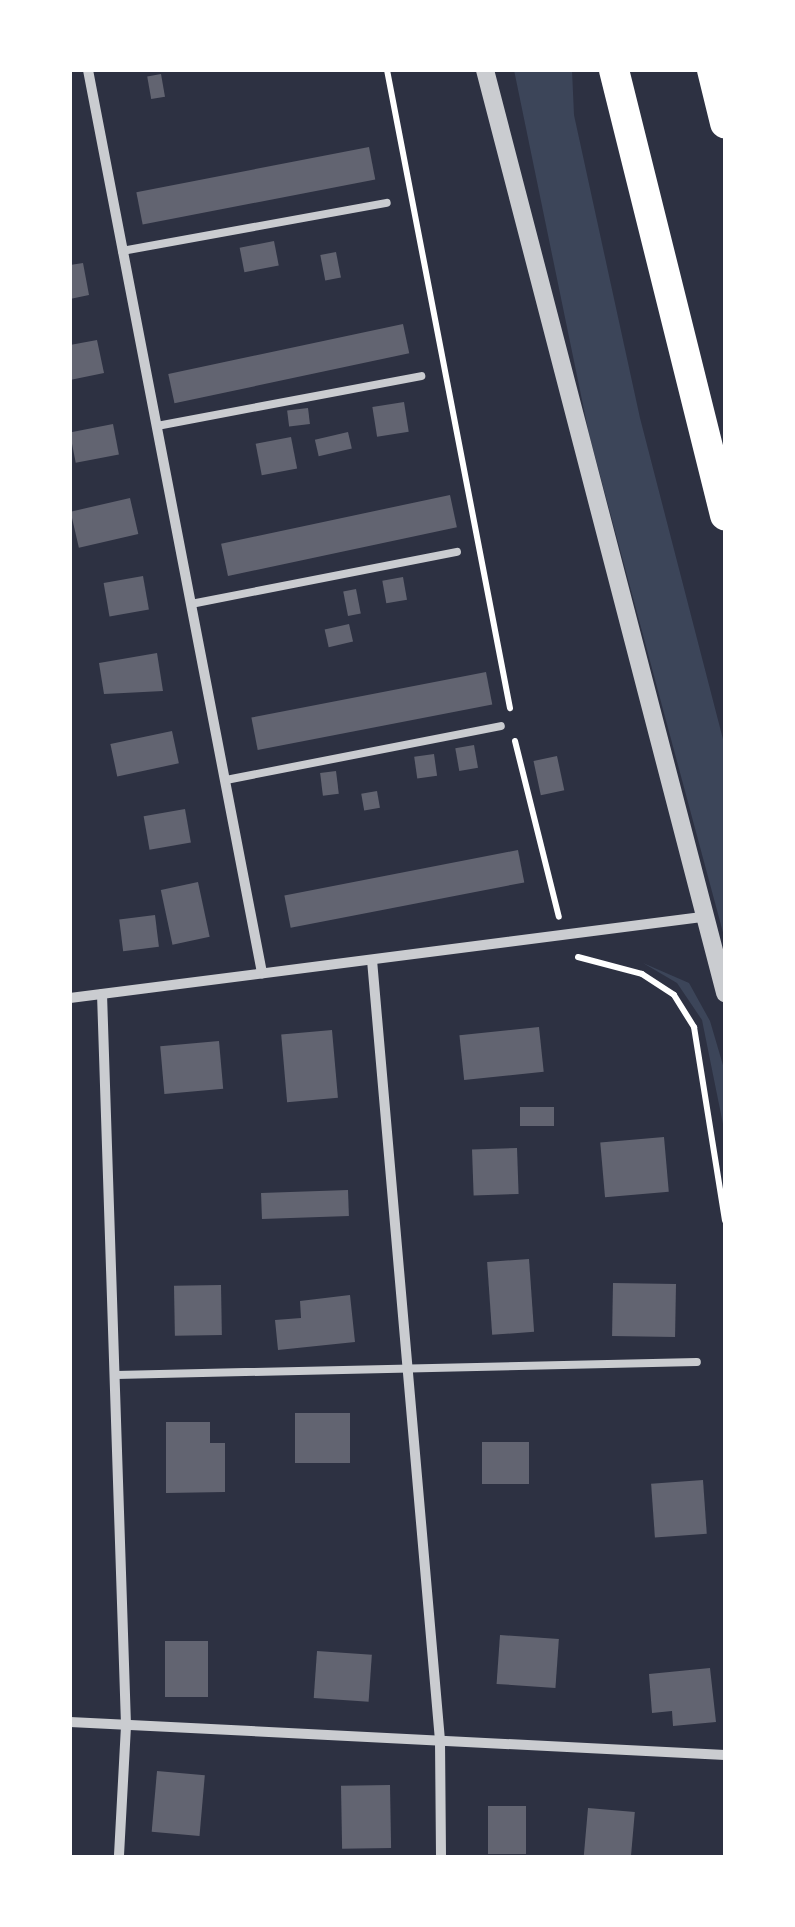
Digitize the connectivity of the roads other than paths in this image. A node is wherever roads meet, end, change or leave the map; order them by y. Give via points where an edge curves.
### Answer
1 (102, 70) edge
2 (484, 70) edge
3 (614, 70) edge
4 (712, 70) edge
5 (89, 71) edge
6 (725, 123) edge
7 (387, 203) dead end
8 (122, 250) junction
9 (421, 376) dead end
10 (157, 426) junction
11 (725, 515) edge
12 (456, 552) dead end
13 (191, 604) junction
14 (501, 726) dead end
15 (226, 780) junction
16 (702, 916) junction
17 (372, 960) junction
18 (262, 973) junction
19 (725, 993) edge
20 (102, 994) junction
21 (70, 998) edge
22 (697, 1362) dead end
23 (408, 1369) junction
24 (116, 1375) junction
25 (70, 1722) edge
26 (126, 1726) junction
27 (440, 1741) junction
28 (725, 1756) edge
29 (119, 1857) edge
30 (441, 1857) edge

1 - 5 lane
2 - 16 street
3 - 11 highway
4 - 6 highway
5 - 8 street
7 - 8 lane
8 - 10 street
9 - 10 lane
10 - 13 street
12 - 13 lane
13 - 15 street
14 - 15 lane
15 - 18 street
16 - 17 street
16 - 19 street
17 - 18 street
17 - 23 street
18 - 20 street
20 - 21 street
20 - 24 street
22 - 23 lane
23 - 24 lane
23 - 27 street
24 - 26 street
25 - 26 street
26 - 27 street
26 - 29 street
27 - 28 street
27 - 30 street

